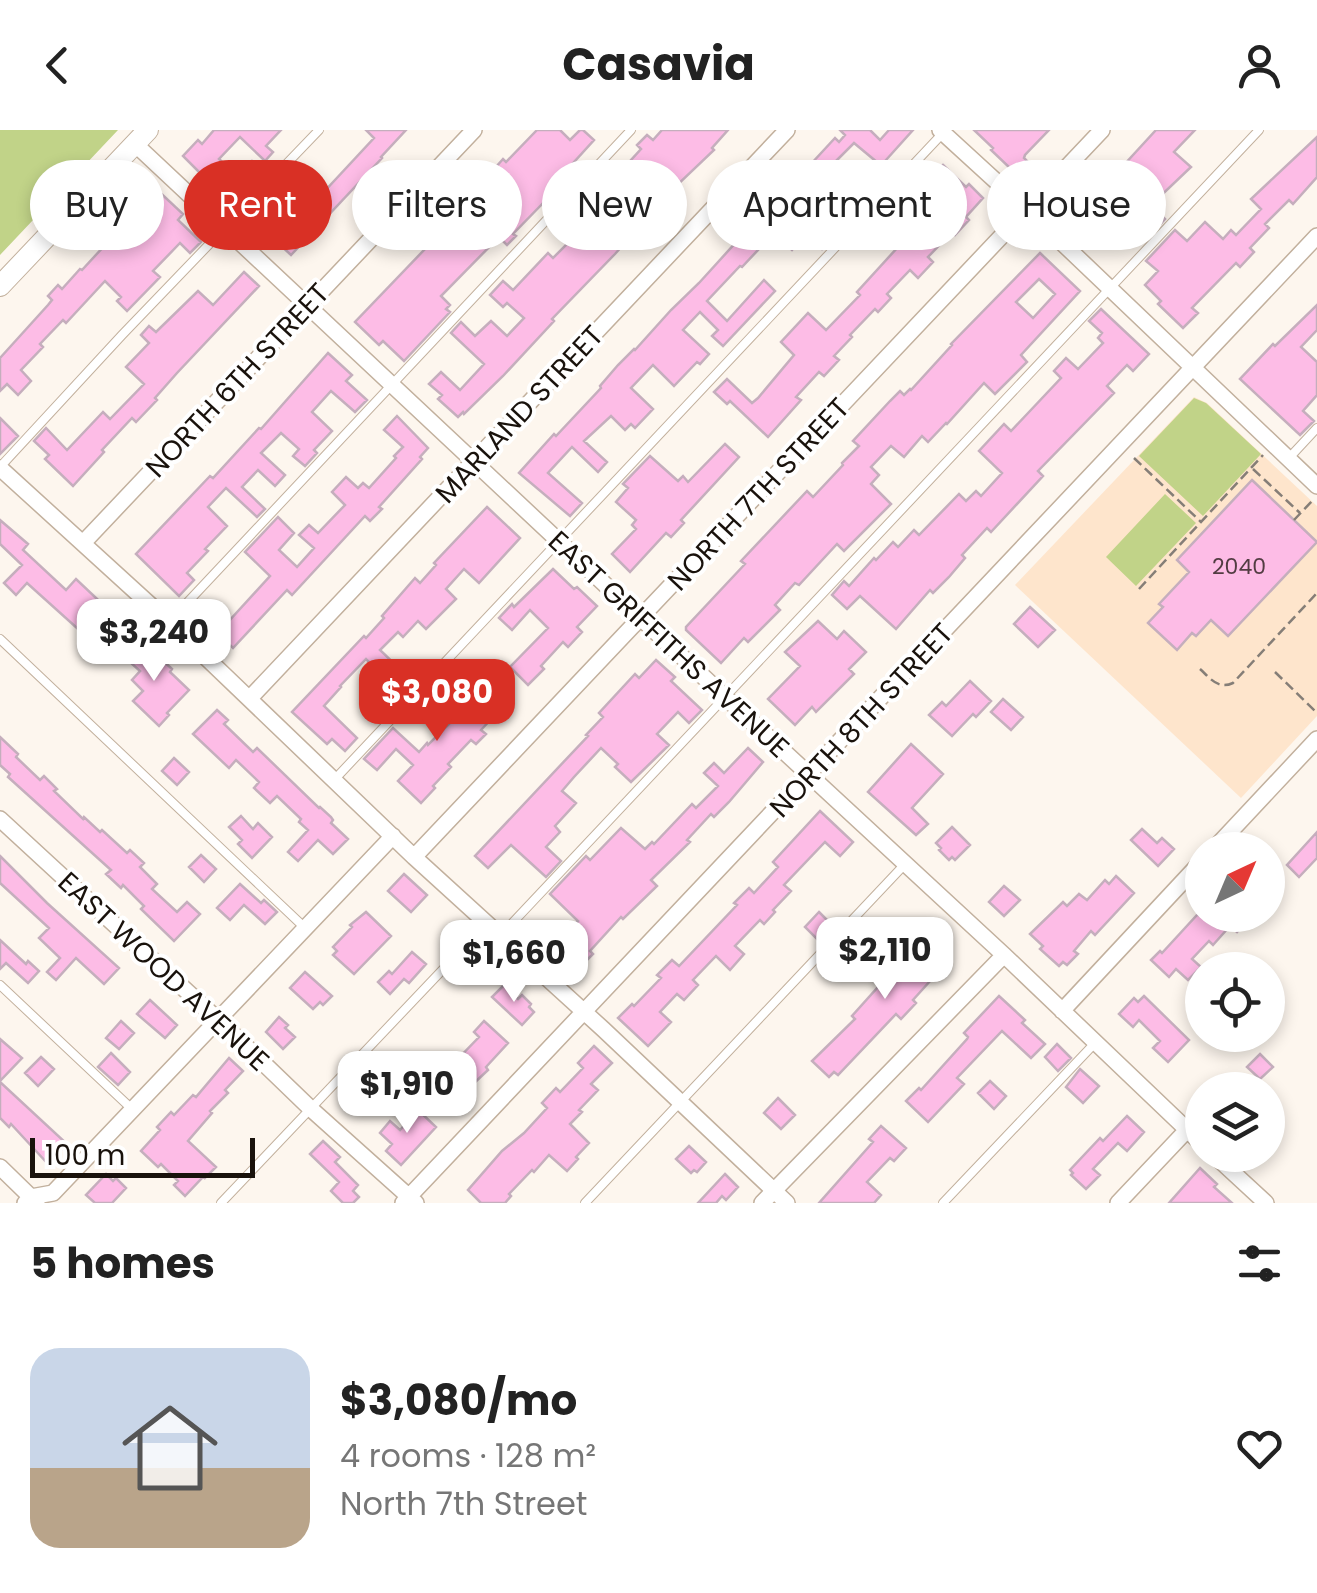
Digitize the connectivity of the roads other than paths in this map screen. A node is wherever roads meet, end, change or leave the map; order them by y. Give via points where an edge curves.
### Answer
1 (318, 130) edge
2 (474, 130) edge
3 (632, 130) edge
4 (787, 130) edge
5 (1102, 130) edge
6 (1259, 130) edge
7 (943, 131) edge
8 (142, 137) edge
9 (290, 160) edge
10 (1074, 160) edge
11 (987, 172) edge
12 (184, 182) edge
13 (1317, 236) edge
14 (205, 250) edge
15 (249, 250) edge
16 (989, 250) edge
17 (1070, 250) edge
18 (0, 286) edge
19 (1110, 288) junction
20 (308, 306) junction
21 (1192, 368) junction
22 (392, 384) junction
23 (1317, 428) edge
24 (1288, 459) junction
25 (474, 461) junction
26 (3, 475) edge
27 (1315, 493) edge
28 (558, 539) junction
29 (83, 543) junction
30 (641, 617) junction
31 (169, 622) junction
32 (0, 639) edge
33 (725, 697) junction
34 (250, 698) junction
35 (1317, 739) edge
36 (809, 775) junction
37 (334, 779) junction
38 (0, 819) edge
39 (1230, 832) edge
40 (392, 836) junction
41 (414, 858) junction
42 (906, 863) junction
43 (1185, 879) edge
44 (486, 924) junction
45 (304, 926) junction
46 (500, 936) junction
47 (1004, 955) junction
48 (0, 985) edge
49 (1062, 1011) junction
50 (584, 1012) junction
51 (217, 1021) junction
52 (1095, 1043) junction
53 (680, 1102) junction
54 (311, 1109) junction
55 (132, 1110) junction
56 (1185, 1128) edge
57 (1185, 1132) edge
58 (0, 1168) edge
59 (1232, 1172) edge
60 (768, 1197) edge
61 (31, 1201) edge
62 (409, 1201) edge
63 (220, 1203) edge
64 (584, 1203) edge
65 (787, 1203) edge
66 (943, 1203) edge
67 (1118, 1203) edge
68 (1266, 1203) edge

1 - 9 lane
2 - 20 street, NORTH 6TH STREET
3 - 22 lane
4 - 25 street, MARLAND STREET
5 - 10 street, NORTH 7TH STREET
6 - 19 lane
7 - 11 street
7 - 28 lane
8 - 12 street, EAST GRIFFITHS AVENUE
8 - 18 main road
13 - 21 street, NORTH 8TH STREET
14 - 26 lane
15 - 20 street, EAST GRIFFITHS AVENUE
16 - 30 street, NORTH 7TH STREET
17 - 19 street
19 - 21 street
19 - 33 lane
20 - 22 street, EAST GRIFFITHS AVENUE
20 - 29 street, NORTH 6TH STREET
21 - 24 street
21 - 36 street, NORTH 8TH STREET
22 - 25 street, EAST GRIFFITHS AVENUE
22 - 31 lane
23 - 24 lane
24 - 27 street
25 - 28 street, EAST GRIFFITHS AVENUE
25 - 34 street, MARLAND STREET
26 - 29 street
28 - 30 street, EAST GRIFFITHS AVENUE
28 - 37 lane
29 - 31 street
30 - 33 street, EAST GRIFFITHS AVENUE
30 - 41 street, NORTH 7TH STREET
31 - 34 street
32 - 45 lane
33 - 36 street, EAST GRIFFITHS AVENUE
33 - 46 lane
34 - 37 street
35 - 39 street
36 - 42 street, EAST GRIFFITHS AVENUE
36 - 50 street, NORTH 8TH STREET
37 - 40 street
38 - 51 street, EAST WOOD AVENUE
40 - 41 street
40 - 45 street
41 - 44 street
42 - 47 street, EAST GRIFFITHS AVENUE
42 - 53 lane
43 - 49 street
44 - 46 street
44 - 54 lane
45 - 51 street
46 - 50 street
47 - 49 street, EAST GRIFFITHS AVENUE
47 - 60 street
48 - 55 lane
49 - 52 street, EAST GRIFFITHS AVENUE
50 - 53 street
50 - 62 street, NORTH 8TH STREET
51 - 54 street, EAST WOOD AVENUE
51 - 55 street
52 - 56 street, EAST GRIFFITHS AVENUE
52 - 66 lane
53 - 60 street
53 - 64 lane
54 - 62 street, EAST WOOD AVENUE
54 - 63 lane
55 - 61 street via 53,1193
57 - 67 street
58 - 61 street
59 - 68 street
60 - 65 street

